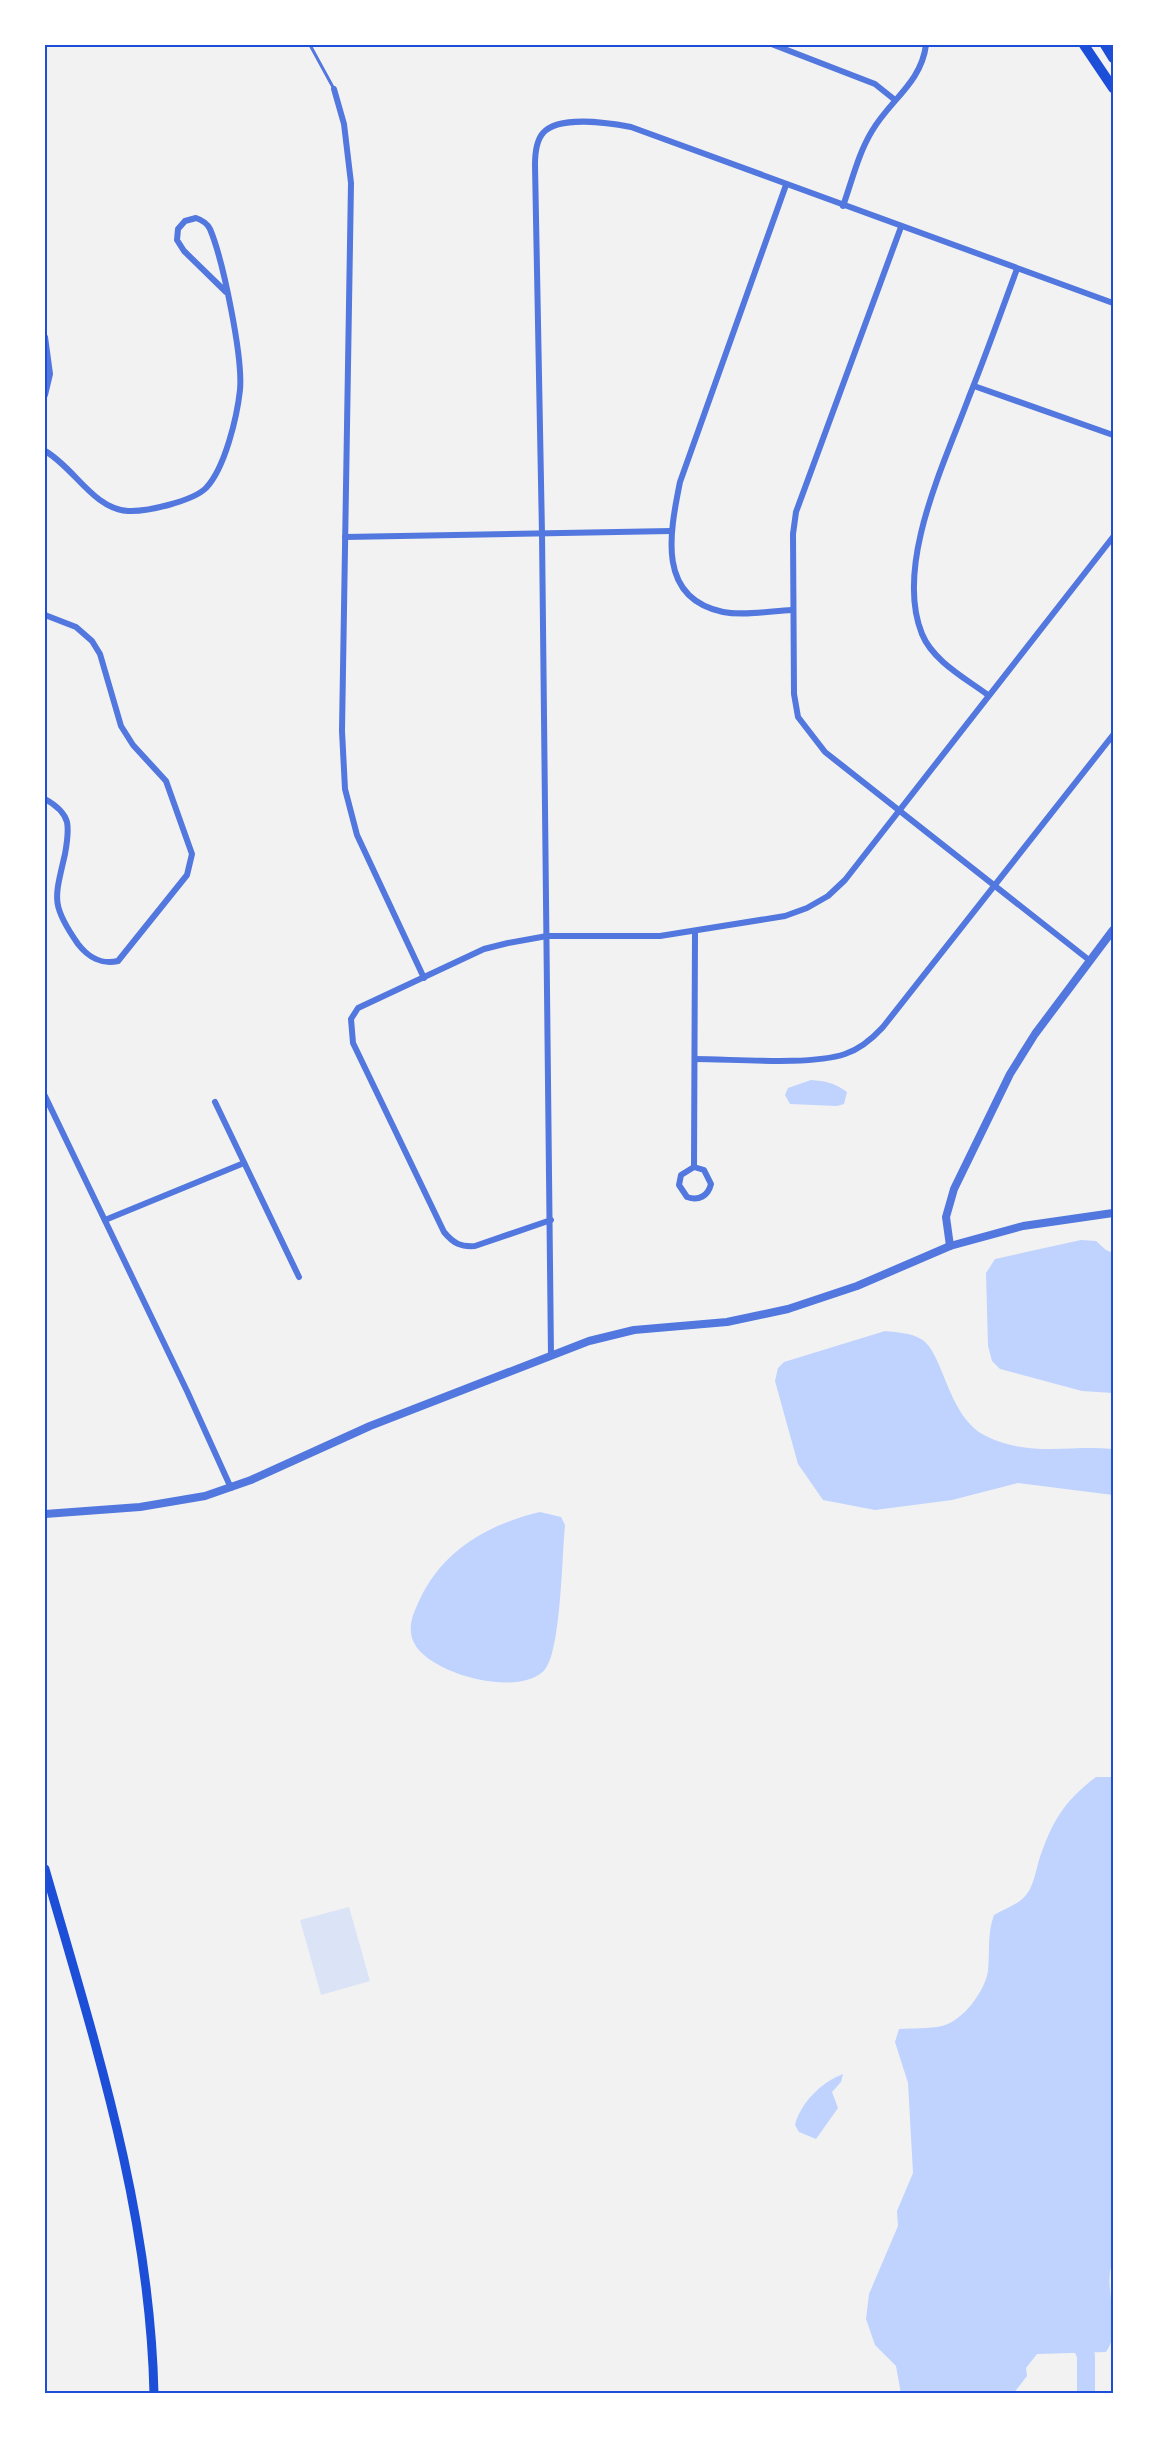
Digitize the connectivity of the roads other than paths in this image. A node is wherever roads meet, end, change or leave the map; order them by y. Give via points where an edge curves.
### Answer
1 (310, 45) edge
2 (774, 45) edge
3 (926, 45) edge
4 (1084, 45) edge
5 (1105, 45) edge
6 (1113, 58) edge
7 (1113, 88) edge
8 (334, 89) joint
9 (895, 100) junction
10 (786, 185) junction
11 (843, 206) junction
12 (901, 227) junction
13 (1017, 269) junction
14 (226, 292) junction
15 (1113, 303) edge
16 (45, 337) edge
17 (974, 386) junction
18 (45, 395) edge
19 (1113, 435) edge
20 (45, 451) edge
21 (671, 531) junction
22 (542, 534) junction
23 (345, 537) junction
24 (1113, 537) edge
25 (792, 610) junction
26 (45, 615) edge
27 (988, 695) junction
28 (1113, 735) edge
29 (45, 800) edge
30 (898, 809) junction
31 (993, 885) junction
32 (1113, 930) edge
33 (695, 932) junction
34 (547, 936) junction
35 (1089, 960) junction
36 (424, 978) junction
37 (695, 1059) junction
38 (45, 1096) edge
39 (215, 1102) dead end
40 (244, 1163) junction
41 (694, 1167) junction
42 (1113, 1213) edge
43 (105, 1220) junction
44 (551, 1220) junction
45 (950, 1246) junction
46 (299, 1277) dead end
47 (550, 1356) junction
48 (231, 1488) junction
49 (45, 1514) edge
50 (45, 1869) edge
51 (154, 2394) edge

1 - 8 lane
2 - 9 street via 868,81
3 - 9 street via 913,83
4 - 7 highway
5 - 6 highway
8 - 23 street via 344,124 351,183
9 - 11 street via 871,133
10 - 11 street
10 - 21 street via 681,483
10 - 22 street via 631,127 576,123 553,127 544,133 538,143 535,165
11 - 12 street
12 - 13 street
12 - 25 street via 796,512
13 - 15 street
13 - 17 street
14 - 14 street via 210,228 196,218 185,220 178,229 180,245
14 - 20 street via 240,389 219,467 204,489 180,500 125,511 106,504
16 - 18 street via 50,374
17 - 19 street
17 - 27 street via 922,532 916,613 922,635 935,654
21 - 22 street
21 - 25 street via 675,573 686,594 700,604 724,612
22 - 23 street
22 - 34 street
23 - 36 street via 345,789 357,835
24 - 27 street
25 - 30 street via 798,717 825,752
26 - 29 street via 76,627 100,654 121,726 132,745 165,781 192,854 187,875 118,961 93,958 82,949 61,916 56,891 66,848 67,819 57,806
27 - 30 street
28 - 31 street
30 - 31 street
30 - 33 street via 828,897 785,916
31 - 35 street
31 - 37 street via 883,1027 856,1049 822,1059
32 - 35 street
33 - 34 street via 660,936
33 - 37 street
34 - 36 street via 484,949
34 - 44 street
35 - 45 street via 1022,1053 954,1189 946,1217
36 - 44 street via 358,1008 350,1031 357,1054 444,1232 463,1246 475,1246
37 - 41 street
38 - 43 street
39 - 40 street
40 - 43 street
40 - 46 street
41 - 41 street via 681,1174 679,1185 687,1197 698,1199 707,1194 711,1184 704,1170
42 - 45 street via 1023,1226
43 - 48 street
44 - 47 street
45 - 47 street via 857,1286 788,1309 734,1321 617,1333
47 - 48 street via 370,1426
48 - 49 street via 170,1503
50 - 51 main road via 117,2121 132,2190 147,2283

